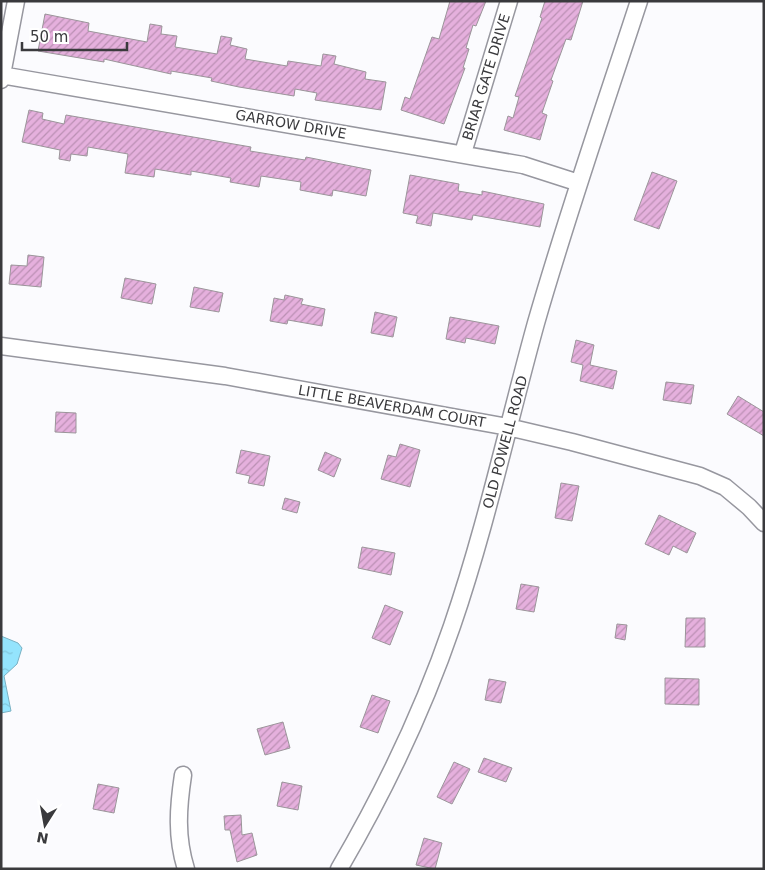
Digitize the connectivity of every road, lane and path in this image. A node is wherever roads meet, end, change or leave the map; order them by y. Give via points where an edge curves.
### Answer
1 (16, 1) edge
2 (509, 1) edge
3 (639, 1) edge
4 (2, 77) edge
5 (463, 154) junction
6 (579, 183) junction
7 (1, 346) edge
8 (508, 427) junction
9 (764, 523) edge
10 (184, 775) dead end
11 (186, 869) edge
12 (338, 869) edge

1 - 4 street
2 - 5 street, BRIAR GATE DRIVE
3 - 6 street, OLD POWELL ROAD
4 - 5 street, GARROW DRIVE
5 - 6 street, GARROW DRIVE via 523,165
6 - 8 street, OLD POWELL ROAD
7 - 8 street, LITTLE BEAVERDAM COURT via 225,376
8 - 9 street, LITTLE BEAVERDAM COURT via 700,476 724,487 750,507
8 - 12 street, OLD POWELL ROAD via 466,584 435,673 386,784
10 - 11 street via 178,809 179,848

